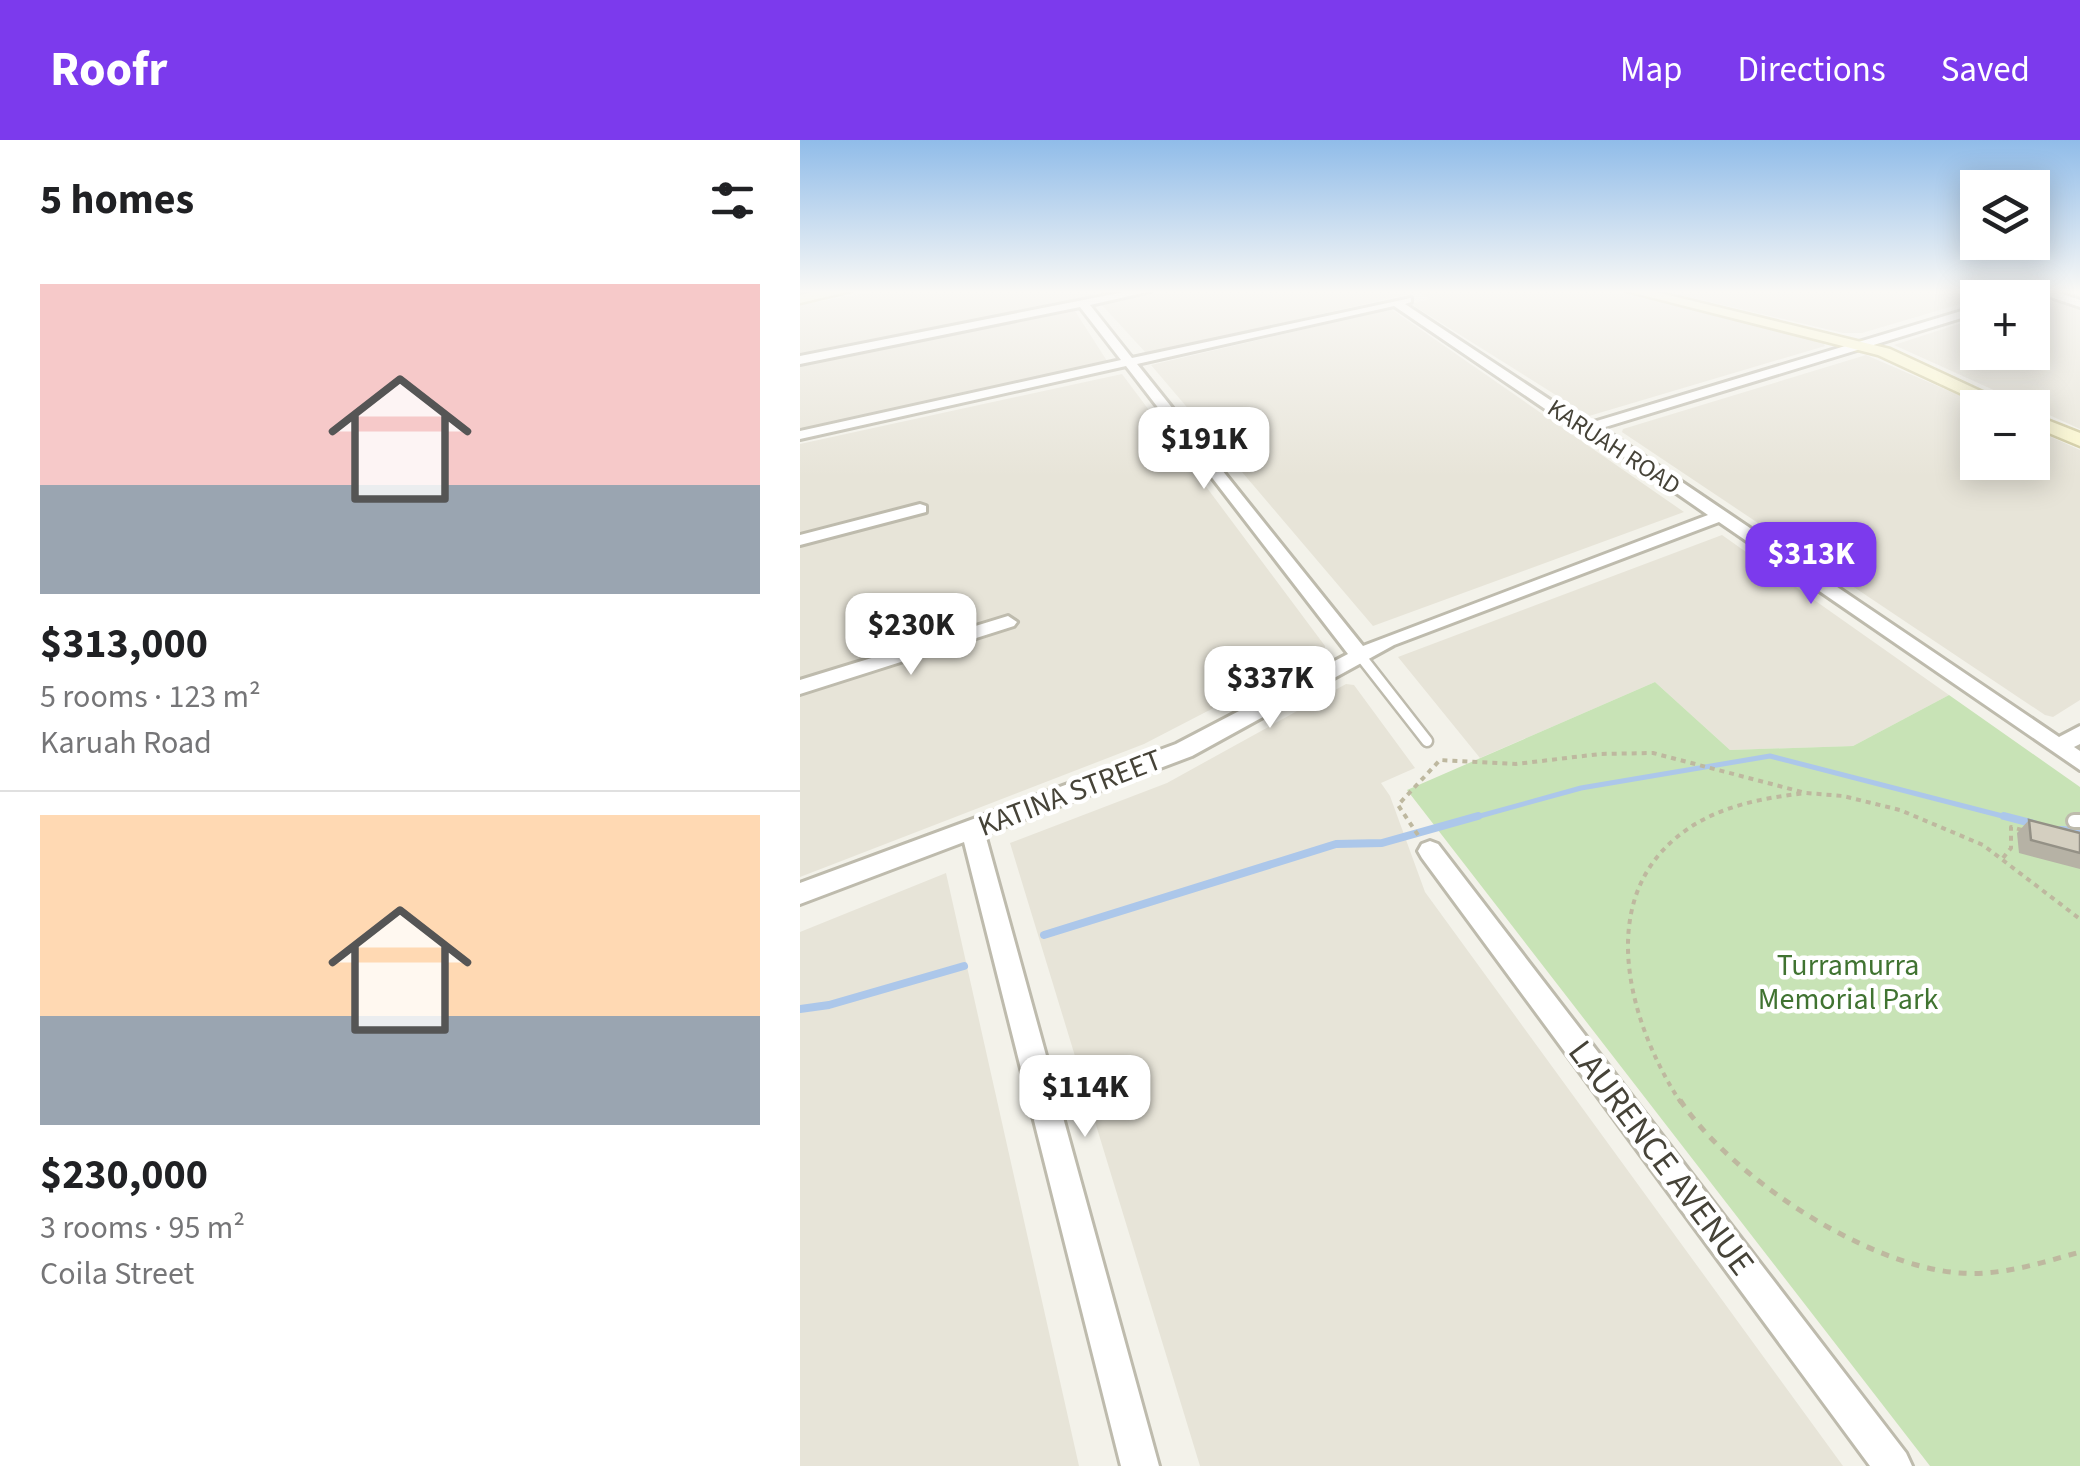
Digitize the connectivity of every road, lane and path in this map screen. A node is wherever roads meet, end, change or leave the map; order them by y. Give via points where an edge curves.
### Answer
1 (836, 353) edge
2 (1124, 353) edge
3 (1176, 353) edge
4 (1471, 353) edge
5 (1835, 353) edge
6 (1879, 353) edge
7 (800, 360) edge
8 (1132, 363) junction
9 (1966, 390) edge
10 (2050, 426) edge
11 (1590, 428) junction
12 (800, 435) edge
13 (2080, 440) edge
14 (920, 509) dead end
15 (1720, 516) junction
16 (800, 540) edge
17 (1008, 622) dead end
18 (1359, 654) junction
19 (800, 687) edge
20 (2080, 734) edge
21 (1427, 741) dead end
22 (2058, 747) junction
23 (1654, 753) joint
24 (2080, 762) edge
25 (1806, 793) junction
26 (1398, 805) joint
27 (972, 830) junction
28 (2027, 831) edge
29 (1425, 845) joint
30 (2002, 858) junction
31 (800, 894) edge
32 (2080, 919) edge
33 (2080, 1252) edge
34 (1140, 1466) edge
35 (1893, 1466) edge

1 - 7 street
2 - 8 street
3 - 8 street
4 - 11 street, KARUAH ROAD
5 - 11 street
6 - 9 street
8 - 12 street
8 - 18 street
10 - 13 street
11 - 15 street, KARUAH ROAD
14 - 16 street
15 - 18 street, KATINA STREET
15 - 22 street, KARUAH ROAD
17 - 19 street
18 - 21 lane
18 - 27 street, KATINA STREET via 1184,750
20 - 22 street
22 - 24 street, KARUAH ROAD
23 - 25 path
23 - 26 path via 1516,764 1440,760
25 - 30 path via 1900,810
25 - 33 path via 1738,805 1700,822 1662,850 1635,897 1627,965 1634,1003 1646,1044 1673,1090 1710,1137 1794,1207 1914,1264 1975,1274
26 - 29 path
27 - 31 street, KATINA STREET
27 - 34 street
28 - 30 path via 2011,827 2011,848
29 - 35 street, LAURENCE AVENUE
30 - 32 path

